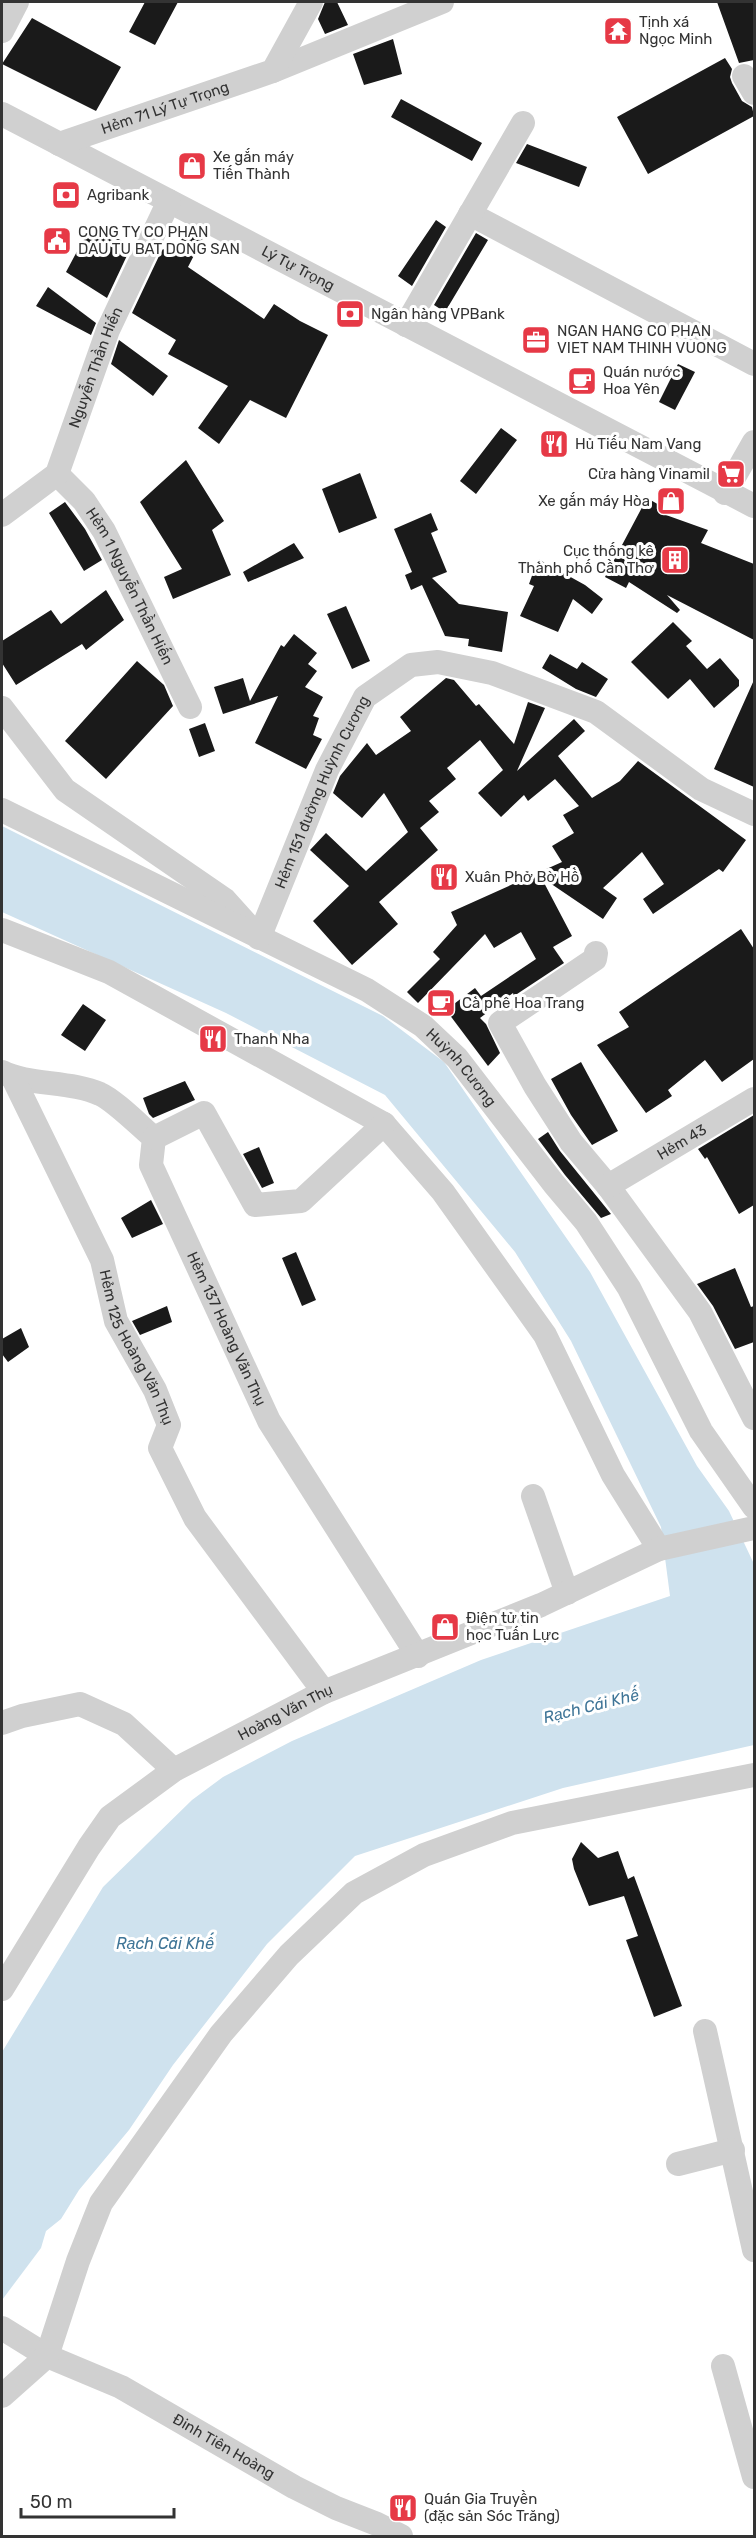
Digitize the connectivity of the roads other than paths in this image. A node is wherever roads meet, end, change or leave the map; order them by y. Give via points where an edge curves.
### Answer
1 (17, 2) edge
2 (311, 2) edge
3 (442, 2) edge
4 (2, 31) edge
5 (273, 71) junction
6 (2, 114) edge
7 (523, 123) dead end
8 (58, 144) junction
9 (169, 201) junction
10 (470, 214) junction
11 (406, 325) junction
12 (754, 364) edge
13 (754, 442) edge
14 (57, 474) junction
15 (726, 493) junction
16 (754, 507) edge
17 (2, 515) edge
18 (190, 707) dead end
19 (2, 708) edge
20 (2, 810) edge
21 (754, 814) edge
22 (2, 930) edge
23 (259, 938) junction
24 (596, 953) dead end
25 (7, 1075) edge
26 (754, 1099) edge
27 (384, 1124) junction
28 (154, 1138) junction
29 (608, 1186) junction
30 (754, 1418) edge
31 (533, 1496) dead end
32 (754, 1507) edge
33 (754, 1528) edge
34 (659, 1549) junction
35 (567, 1593) junction
36 (418, 1656) junction
37 (324, 1692) junction
38 (2, 1724) edge
39 (174, 1770) junction
40 (754, 1774) edge
41 (2, 1989) edge
42 (705, 2031) dead end
43 (733, 2150) junction
44 (678, 2164) dead end
45 (754, 2250) edge
46 (2, 2328) edge
47 (47, 2356) junction
48 (723, 2366) dead end
49 (2, 2396) edge
50 (754, 2477) edge
51 (401, 2536) edge

1 - 4 street
2 - 5 street
3 - 5 street, Hẻm 71 Lý Tự Trọng
5 - 8 street, Hẻm 71 Lý Tự Trọng
6 - 8 street, Lý Tự Trọng
7 - 10 street
8 - 9 street, Lý Tự Trọng
9 - 11 street, Lý Tự Trọng
9 - 14 street, Nguyễn Thần Hiến via 108,330
10 - 11 street
10 - 12 street
11 - 15 street, Lý Tự Trọng
13 - 15 street
14 - 17 street
14 - 18 street, Hẻm 1 Nguyễn Thần Hiến via 84,501 104,531
15 - 16 street, Lý Tự Trọng
19 - 23 street via 65,790 225,900
20 - 23 street, Huỳnh Cương
21 - 23 street, Hẻm 151 đường Huỳnh Cương via 701,789 596,712 492,673 438,663 411,665 366,697 327,770
22 - 27 street via 109,972
23 - 32 street, Huỳnh Cương via 367,990 423,1026 457,1058 586,1222 629,1288 701,1431
24 - 29 street via 595,958 500,1023 571,1142
25 - 28 street via 101,1094
25 - 37 street, Hẻm 125 Hoàng Văn Thụ via 102,1260 116,1321 155,1389 169,1425 160,1448 195,1518
26 - 29 street, Hẻm 43
27 - 28 street via 301,1201 255,1205 204,1113
27 - 34 street via 442,1192 545,1335 613,1475
28 - 36 street, Hẻm 137 Hoàng Văn Thụ via 151,1165 269,1421
29 - 30 street via 700,1312
31 - 35 street
33 - 34 street, Hoàng Văn Thụ
34 - 35 street, Hoàng Văn Thụ
35 - 36 street, Hoàng Văn Thụ
36 - 37 street, Hoàng Văn Thụ
37 - 39 street, Hoàng Văn Thụ
38 - 39 street via 80,1704 124,1724
39 - 41 street, Hoàng Văn Thụ via 110,1817
40 - 47 street via 512,1823 424,1855 354,1893 289,1955 221,2034 101,2203
42 - 43 street
43 - 44 street
43 - 45 street
46 - 47 street, Đinh Tiên Hoàng
47 - 49 street
47 - 51 street, Đinh Tiên Hoàng via 121,2387 294,2487
48 - 50 street

